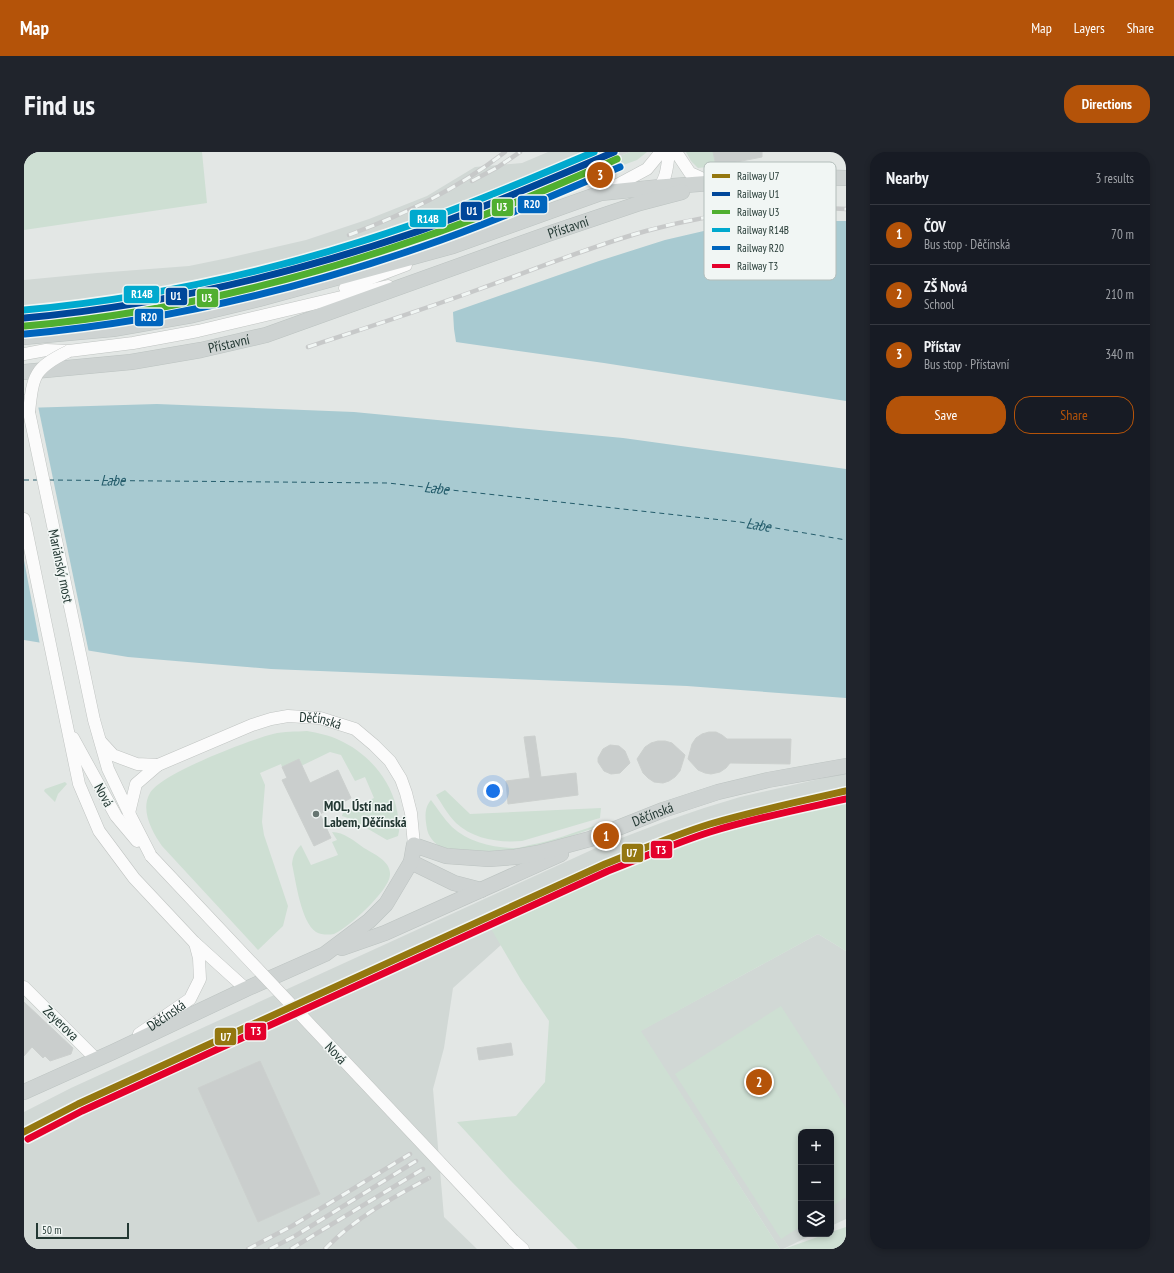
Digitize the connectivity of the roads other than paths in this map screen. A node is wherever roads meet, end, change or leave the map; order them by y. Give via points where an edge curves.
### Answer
1 (661, 152) edge
2 (669, 152) edge
3 (676, 152) edge
4 (836, 178) edge
5 (846, 178) edge
6 (704, 180) edge
7 (704, 185) edge
8 (704, 186) edge
9 (660, 187) junction
10 (601, 193) junction
11 (640, 203) junction
12 (453, 246) junction
13 (424, 278) junction
14 (264, 315) junction
15 (24, 337) edge
16 (69, 351) junction
17 (24, 354) edge
18 (24, 372) edge
19 (26, 407) edge
20 (24, 519) edge
21 (94, 720) joint
22 (67, 726) junction
23 (100, 741) junction
24 (158, 765) junction
25 (846, 766) edge
26 (129, 813) junction
27 (590, 839) junction
28 (414, 845) junction
29 (151, 856) junction
30 (411, 862) junction
31 (481, 890) junction
32 (194, 942) junction
33 (325, 954) junction
34 (24, 987) edge
35 (246, 989) junction
36 (113, 1052) junction
37 (96, 1059) junction
38 (24, 1092) edge
39 (523, 1249) edge

1 - 10 street via 647,169
2 - 9 street via 666,174
3 - 6 street via 690,173
4 - 5 main road, Přístavní
7 - 9 main road, Přístavní
8 - 11 main road, Přístavní
9 - 10 main road, Přístavní
9 - 11 street
10 - 12 main road, Přístavní
11 - 13 main road, Přístavní
12 - 14 street, Přístavní via 359,284
12 - 15 main road, Přístavní via 193,315 113,329
13 - 14 street, Přístavní
13 - 18 main road, Přístavní via 266,335 132,362
14 - 16 street, Přístavní via 198,331
16 - 17 street via 46,350
16 - 19 street, Mariánský most, bridge via 51,360 39,370
19 - 21 street, Mariánský most
20 - 22 street, Mariánský most
21 - 23 street, Nová
22 - 29 street, Nová via 116,816
22 - 32 street, Děčínská via 79,784 99,831 134,878
23 - 24 street, Děčínská via 113,755 137,764
23 - 26 street, Nová via 108,769
24 - 26 street, Děčínská via 136,784
24 - 28 street, Děčínská via 252,725 270,720 304,716 335,722 355,729 390,761 406,793
25 - 27 main road, Děčínská via 718,792 663,810
26 - 29 street, Nová
27 - 28 main road, Děčínská via 538,853 489,859 446,856
27 - 31 main road
28 - 30 main road, Děčínská
29 - 39 street, Nová, bridge
30 - 31 main road via 454,883
30 - 33 main road, Děčínská via 386,904 374,917
31 - 33 main road via 385,933
32 - 35 street, Děčínská
32 - 36 street, Děčínská via 199,958 200,979 190,999
33 - 35 main road, Děčínská
34 - 37 street, Zeyerova
35 - 36 main road, Děčínská
36 - 37 main road, Děčínská
37 - 38 main road, Děčínská

